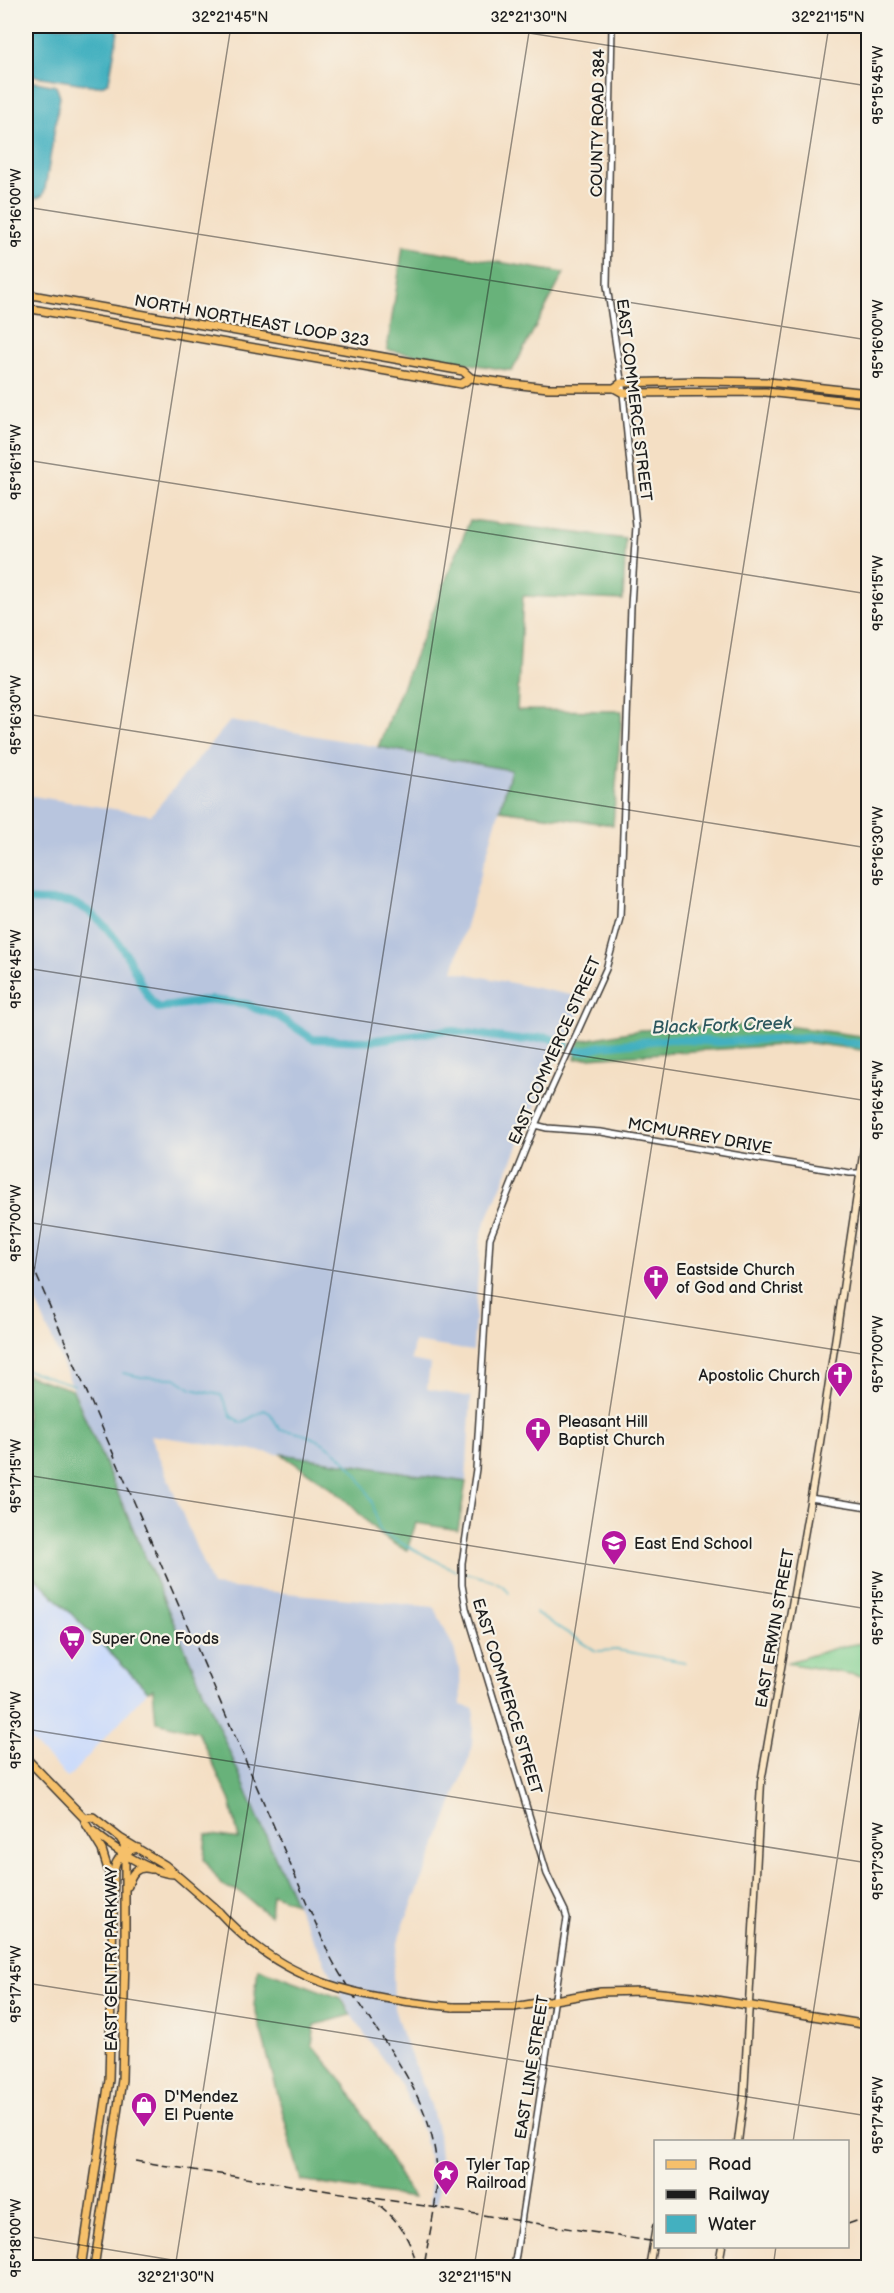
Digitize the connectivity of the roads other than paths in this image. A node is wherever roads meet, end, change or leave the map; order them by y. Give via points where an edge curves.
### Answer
1 (612, 26) edge
2 (608, 220) joint
3 (26, 294) edge
4 (26, 308) edge
5 (168, 318) junction
6 (166, 331) junction
7 (328, 347) junction
8 (326, 360) junction
9 (471, 378) junction
10 (621, 383) junction
11 (614, 388) junction
12 (623, 393) junction
13 (868, 393) edge
14 (868, 403) edge
15 (868, 1122) edge
16 (535, 1125) junction
17 (860, 1172) junction
18 (868, 1173) edge
19 (810, 1498) junction
20 (868, 1507) edge
21 (26, 1758) edge
22 (84, 1818) junction
23 (89, 1828) junction
24 (120, 1838) junction
25 (138, 1848) junction
26 (125, 1853) junction
27 (155, 1870) junction
28 (174, 1874) junction
29 (547, 1874) joint
30 (112, 1888) junction
31 (125, 1897) junction
32 (554, 2001) junction
33 (748, 2005) junction
34 (868, 2025) edge
35 (738, 2140) edge
36 (654, 2239) edge
37 (722, 2248) edge
38 (81, 2268) edge
39 (94, 2268) edge
40 (514, 2268) edge
41 (649, 2268) edge
42 (718, 2268) edge

1 - 2 street, COUNTY ROAD 384
2 - 10 street, EAST COMMERCE STREET via 608,296
3 - 5 main road, NORTH NORTHEAST LOOP 323
4 - 6 main road, NORTH NORTHEAST LOOP 323
5 - 6 main road
5 - 7 main road, NORTH NORTHEAST LOOP 323
6 - 8 main road, NORTH NORTHEAST LOOP 323
7 - 8 main road
7 - 9 main road, NORTH NORTHEAST LOOP 323 via 463,371
8 - 9 main road, NORTH NORTHEAST LOOP 323 via 461,384
9 - 11 main road, NORTH NORTHEAST LOOP 323 via 538,387
10 - 11 main road
10 - 12 street, EAST COMMERCE STREET
10 - 13 main road via 770,382
11 - 12 main road, NORTH NORTHEAST LOOP 323
12 - 14 main road, NORTH NORTHEAST LOOP 323 via 766,392
12 - 16 street, EAST COMMERCE STREET via 636,526 620,918 603,976
15 - 17 main road, EAST ERWIN STREET
16 - 17 street, MCMURREY DRIVE
16 - 29 street, EAST COMMERCE STREET via 488,1246 476,1469 462,1578 466,1608
17 - 18 street, MCMURREY DRIVE
17 - 19 main road, EAST ERWIN STREET
19 - 20 street
19 - 33 main road, EAST ERWIN STREET via 761,1782
21 - 22 main road
22 - 23 main road
22 - 24 main road via 93,1817
23 - 26 main road
23 - 30 main road via 106,1858
24 - 25 main road
24 - 26 main road
25 - 26 main road
25 - 28 main road
26 - 27 main road
26 - 30 main road, EAST GENTRY PARKWAY via 115,1864
26 - 31 main road, EAST GENTRY PARKWAY
27 - 28 main road
27 - 31 main road via 145,1867 133,1872
28 - 32 main road, bridge via 258,1950 310,1979 354,1992 453,2007 506,2008
29 - 32 street, EAST LINE STREET via 567,1918
30 - 38 main road, EAST GENTRY PARKWAY via 110,2065
31 - 39 main road, EAST GENTRY PARKWAY via 124,2061
32 - 33 main road via 630,1990
32 - 40 street, EAST LINE STREET
33 - 34 main road
33 - 35 main road, EAST ERWIN STREET
36 - 41 main road
37 - 42 main road

